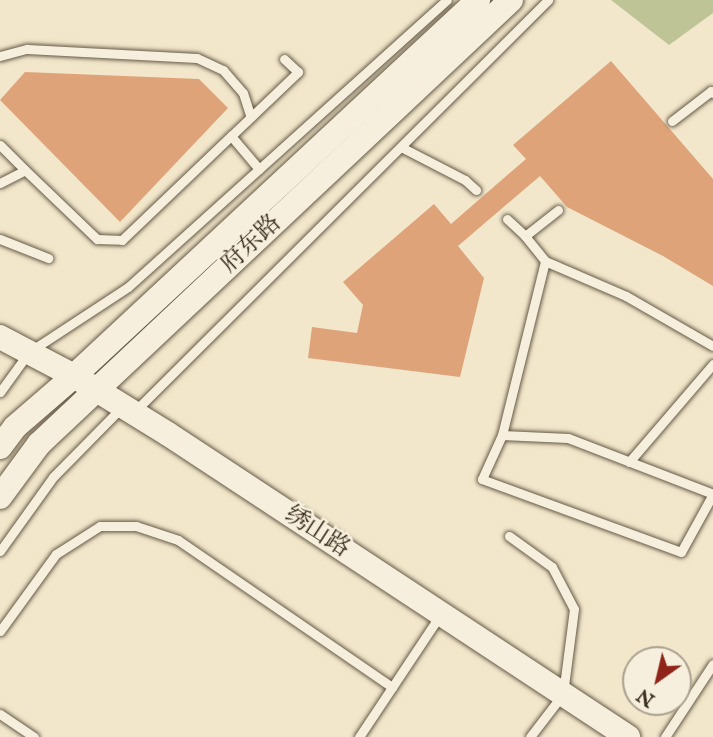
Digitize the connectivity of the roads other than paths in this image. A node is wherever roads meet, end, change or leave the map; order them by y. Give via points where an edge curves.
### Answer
1 (447, 0) edge
2 (478, 0) edge
3 (511, 0) edge
4 (548, 0) edge
5 (0, 57) edge
6 (284, 59) dead end
7 (713, 93) edge
8 (349, 103) junction
9 (251, 117) junction
10 (672, 121) dead end
11 (231, 136) junction
12 (0, 145) edge
13 (401, 147) junction
14 (259, 169) junction
15 (25, 170) junction
16 (0, 183) edge
17 (477, 190) dead end
18 (558, 210) dead end
19 (507, 219) dead end
20 (524, 236) junction
21 (0, 239) edge
22 (48, 258) dead end
23 (545, 261) junction
24 (0, 337) edge
25 (713, 346) edge
26 (29, 352) junction
27 (713, 364) edge
28 (74, 376) junction
29 (96, 389) junction
30 (0, 392) edge
31 (128, 409) junction
32 (502, 435) junction
33 (0, 447) edge
34 (629, 462) junction
35 (713, 495) edge
36 (0, 497) edge
37 (509, 536) dead end
38 (0, 551) edge
39 (441, 614) junction
40 (0, 631) edge
41 (713, 664) edge
42 (393, 687) junction
43 (563, 694) junction
44 (0, 714) edge
45 (34, 737) edge
46 (359, 737) edge
47 (530, 737) edge
48 (628, 737) edge
49 (665, 737) edge

1 - 8 lane
2 - 8 main road, 府东路
3 - 29 main road, 府东路
4 - 13 lane
5 - 9 lane via 27,49 197,58 223,70 243,93
6 - 9 lane via 298,72
7 - 10 lane
8 - 14 lane
8 - 28 main road, 府东路
9 - 11 lane
11 - 14 lane
11 - 15 lane via 122,240 97,239
12 - 15 lane
13 - 17 lane
13 - 31 lane
14 - 26 lane via 128,287
15 - 16 lane
18 - 20 lane
19 - 20 lane
20 - 23 lane
21 - 22 lane
23 - 25 lane via 626,296
23 - 32 lane
24 - 26 main road, 绣山路
26 - 28 main road, 绣山路
26 - 30 lane
27 - 34 lane
28 - 29 main road, 绣山路
28 - 33 main road, 府东路 via 15,427
29 - 31 main road, 绣山路
29 - 36 main road, 府东路 via 39,444
31 - 38 lane via 53,477
31 - 39 main road, 绣山路
32 - 34 lane via 568,438
32 - 35 lane via 482,479 681,552
34 - 35 lane
37 - 43 lane via 552,567 574,609
39 - 42 lane
39 - 43 main road, 绣山路
40 - 42 lane via 56,554 100,526 136,526 178,540
41 - 49 lane
42 - 46 lane
43 - 47 lane
43 - 48 main road, 绣山路
44 - 45 lane

